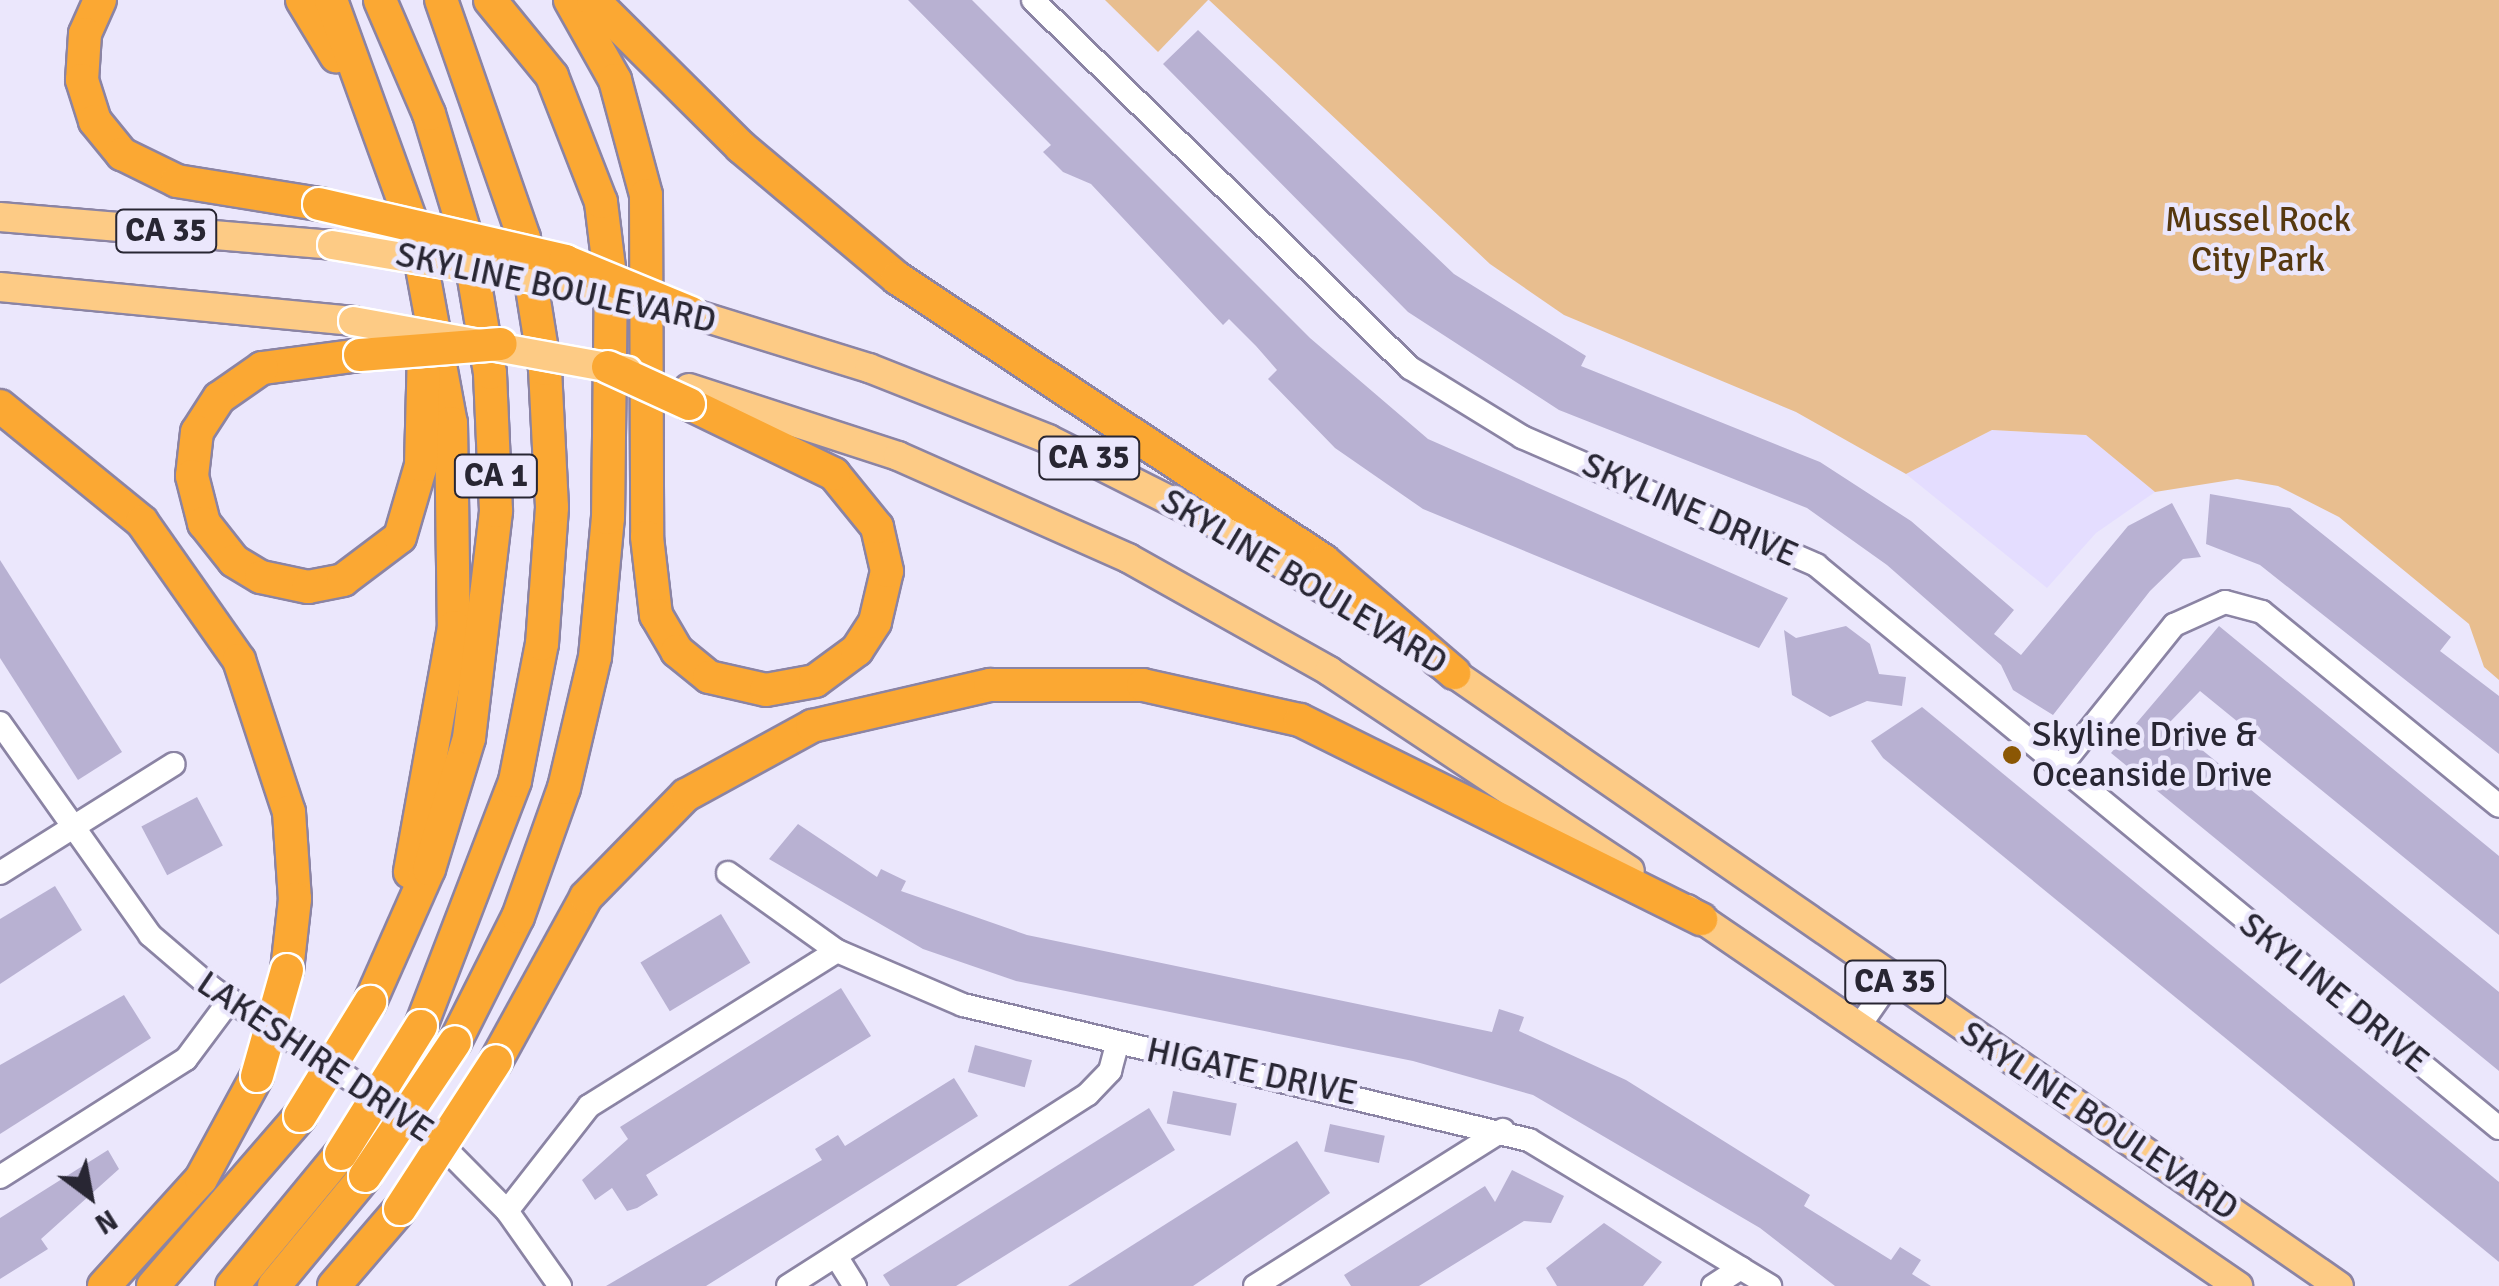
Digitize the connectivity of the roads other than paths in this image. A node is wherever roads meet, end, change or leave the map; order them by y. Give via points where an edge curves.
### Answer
1 (100, 0) edge
2 (302, 0) edge
3 (330, 0) edge
4 (380, 0) edge
5 (441, 0) edge
6 (570, 0) edge
7 (593, 0) edge
8 (1032, 0) edge
9 (500, 10) edge
10 (399, 178) junction
11 (0, 217) edge
12 (416, 235) junction
13 (0, 286) edge
14 (691, 312) junction
15 (501, 344) junction
16 (608, 366) joint
17 (689, 396) junction
18 (0, 406) edge
19 (1454, 673) junction
20 (0, 723) edge
21 (174, 764) dead end
22 (2059, 768) junction
23 (2499, 806) edge
24 (70, 829) junction
25 (728, 873) dead end
26 (0, 874) edge
27 (1701, 919) junction
28 (837, 950) junction
29 (393, 954) junction
30 (1892, 980) junction
31 (230, 1000) junction
32 (1860, 1025) junction
33 (1117, 1044) junction
34 (2499, 1128) edge
35 (1503, 1130) junction
36 (353, 1165) junction
37 (0, 1177) edge
38 (507, 1211) junction
39 (836, 1256) junction
40 (1742, 1268) junction
41 (104, 1286) edge
42 (153, 1286) edge
43 (232, 1286) edge
44 (274, 1286) edge
45 (334, 1286) edge
46 (560, 1286) edge
47 (788, 1286) edge
48 (855, 1286) edge
49 (1256, 1286) edge
50 (1713, 1286) edge
51 (1770, 1286) edge
52 (2238, 1286) edge
53 (2339, 1286) edge

1 - 14 highway, bridge via 85,34 82,80 95,120 122,154 167,178 318,204 565,261
2 - 10 highway
3 - 10 highway
4 - 29 highway, CA 1 via 429,114 468,243 496,465 492,603 469,738
5 - 36 highway, CA 1, bridge via 524,238 545,369 552,507 542,644 515,781 420,1026
6 - 17 highway via 615,80 644,179 647,538 656,615 677,651 709,677 766,690 815,681 857,650 875,622 887,572 877,527 834,474
7 - 19 highway via 732,139 897,278 1324,562
8 - 22 street, SKYLINE DRIVE via 1410,368 1522,438 1816,565
9 - 36 highway, bridge via 572,115 606,224 608,518 594,656 564,788 518,917 455,1042
10 - 12 highway
11 - 14 main road, SKYLINE BOULEVARD / CA 35, bridge via 332,245 500,269
12 - 15 highway, bridge via 425,418 408,521 375,562 343,580 308,587 261,577 234,561 204,523 192,476 198,432 250,373 360,354
12 - 29 highway via 446,384 458,554 444,700
13 - 15 main road, SKYLINE BOULEVARD / CA 35, bridge via 353,321
14 - 19 main road, SKYLINE BOULEVARD / CA 35 via 884,373 1092,460 1260,549
15 - 16 main road, SKYLINE BOULEVARD / CA 35, bridge
16 - 17 highway, bridge
17 - 27 main road, SKYLINE BOULEVARD / CA 35 via 898,456 1128,558 1328,671
18 - 41 highway, bridge via 142,522 239,660 289,812 295,884 287,970 256,1076 200,1179
19 - 30 main road, SKYLINE BOULEVARD / CA 35
20 - 24 street, LAKESHIRE DRIVE
21 - 24 street
22 - 23 street via 2174,626 2225,602 2262,612
22 - 34 street, SKYLINE DRIVE
24 - 26 street
24 - 31 street, LAKESHIRE DRIVE via 136,921
25 - 28 street, HIGATE DRIVE
27 - 32 main road, SKYLINE BOULEVARD / CA 35
27 - 45 highway, bridge via 1300,720 1133,684 990,685 812,726 686,795 586,897 496,1061 400,1209
28 - 33 street, HIGATE DRIVE via 964,1006
28 - 38 street via 589,1106
29 - 42 highway, CA 1, bridge via 300,1116
30 - 32 street
30 - 53 main road, SKYLINE BOULEVARD / CA 35
31 - 37 street via 172,1068
31 - 38 street, LAKESHIRE DRIVE via 394,1104
32 - 52 main road, SKYLINE BOULEVARD / CA 35
33 - 35 street, HIGATE DRIVE
33 - 39 street via 1110,1070 1088,1094
35 - 40 street, HIGATE DRIVE via 1570,1160
35 - 49 street
36 - 43 highway, CA 1
36 - 44 highway
38 - 46 street, LAKESHIRE DRIVE
39 - 47 street
39 - 48 street
40 - 50 street
40 - 51 street, HIGATE DRIVE

